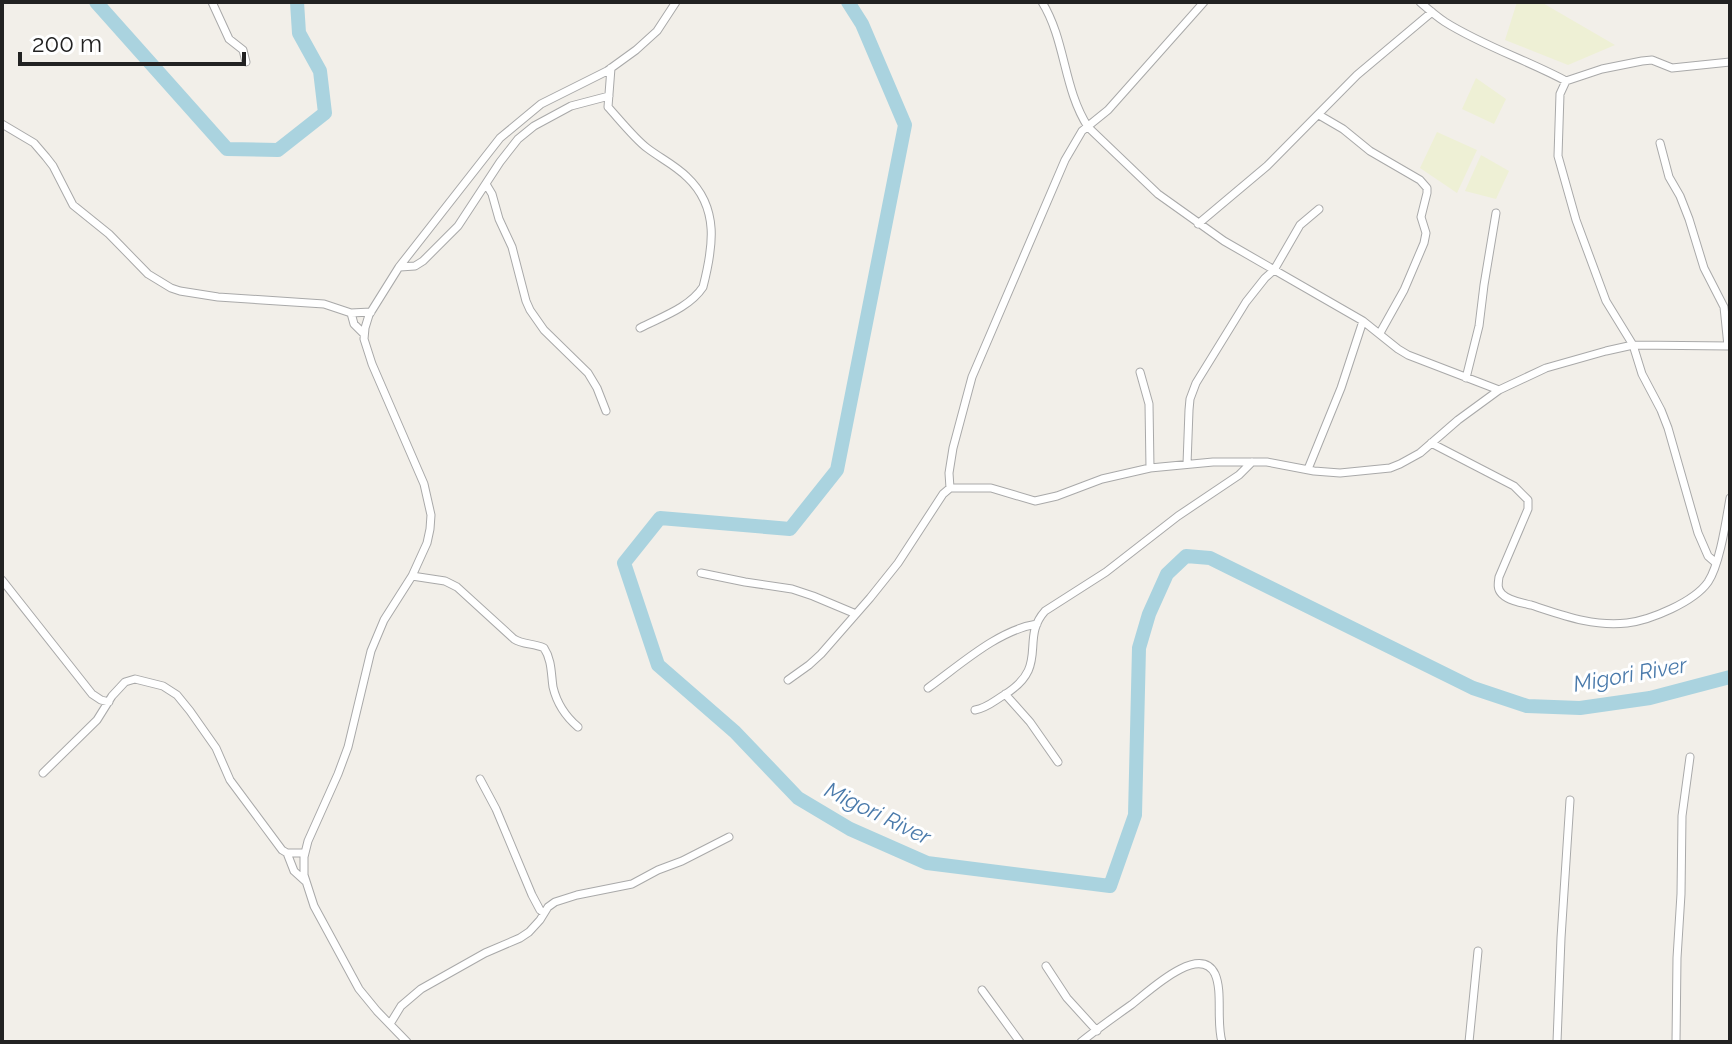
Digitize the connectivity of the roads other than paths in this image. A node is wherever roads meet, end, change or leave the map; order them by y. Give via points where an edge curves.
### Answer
1 (212, 2) edge
2 (676, 2) edge
3 (1042, 2) edge
4 (1204, 2) edge
5 (1420, 2) edge
6 (1432, 12) junction
7 (246, 62) dead end
8 (1730, 62) edge
9 (611, 68) junction
10 (1566, 81) junction
11 (609, 96) junction
12 (1319, 115) junction
13 (2, 124) edge
14 (1088, 127) junction
15 (1660, 143) dead end
16 (486, 184) junction
17 (1319, 209) dead end
18 (1496, 213) dead end
19 (1198, 224) junction
20 (399, 267) junction
21 (1274, 270) junction
22 (371, 312) junction
23 (351, 313) junction
24 (1363, 321) junction
25 (640, 328) dead end
26 (1380, 333) junction
27 (364, 334) junction
28 (1633, 345) junction
29 (1729, 346) edge
30 (1140, 372) dead end
31 (1466, 378) junction
32 (1499, 390) junction
33 (606, 411) dead end
34 (1431, 443) junction
35 (1252, 462) junction
36 (1187, 464) junction
37 (1150, 468) junction
38 (1308, 469) junction
39 (950, 488) junction
40 (1730, 498) edge
41 (1716, 563) junction
42 (701, 573) dead end
43 (412, 576) junction
44 (2, 580) edge
45 (856, 614) junction
46 (1037, 624) junction
47 (788, 680) dead end
48 (928, 688) dead end
49 (1005, 694) junction
50 (109, 702) junction
51 (975, 710) dead end
52 (578, 727) dead end
53 (1690, 757) dead end
54 (1058, 762) dead end
55 (43, 773) dead end
56 (480, 779) dead end
57 (1570, 800) dead end
58 (729, 837) dead end
59 (287, 853) junction
60 (305, 853) junction
61 (305, 881) junction
62 (544, 913) junction
63 (1478, 951) dead end
64 (1046, 966) dead end
65 (982, 990) dead end
66 (390, 1024) junction
67 (1097, 1031) junction
68 (407, 1042) edge
69 (1020, 1042) edge
70 (1081, 1042) edge
71 (1222, 1042) edge
72 (1469, 1042) edge
73 (1557, 1042) edge
74 (1676, 1042) edge

1 - 7 street
2 - 9 street via 657,31
3 - 14 street via 1059,40 1072,96
4 - 14 street
5 - 6 street
6 - 10 street
6 - 12 street
8 - 10 street via 1672,68 1642,61
9 - 11 street
9 - 20 street via 541,104 500,138
10 - 28 street via 1558,131 1562,175 1606,301
11 - 16 street via 571,106 534,126 512,145
11 - 25 street via 608,107 644,146 695,185 711,215 703,287 676,310
12 - 19 street
12 - 26 street via 1427,188 1421,217 1424,243
13 - 23 street via 34,143 73,205 148,274 171,288 218,297 324,304
14 - 19 street
14 - 39 street via 1056,181 972,377 950,463
15 - 29 street via 1704,268 1724,307
16 - 20 street via 458,226 429,256 415,266
16 - 33 street via 530,310 588,373
17 - 21 street via 1300,225
18 - 31 street
19 - 21 street
20 - 22 street
21 - 24 street
21 - 36 street via 1246,302 1196,383
22 - 23 street
22 - 27 street
23 - 27 street
24 - 26 street
24 - 38 street
26 - 31 street via 1408,355
27 - 43 street via 429,502 427,543
28 - 29 street
28 - 32 street via 1546,368
28 - 41 street via 1668,428 1698,533
30 - 37 street via 1149,404
31 - 32 street
32 - 34 street
34 - 38 street via 1390,468 1340,473
34 - 41 street via 1514,486 1528,500 1497,586 1508,598 1588,622 1639,621 1696,593 1709,581
35 - 36 street
35 - 38 street
35 - 46 street via 1051,607
36 - 37 street
37 - 39 street via 1035,501 991,488
39 - 45 street
40 - 41 street
42 - 45 street via 792,589
43 - 52 street via 452,584 518,642 544,648 558,703
43 - 60 street via 371,651 348,747
44 - 50 street via 92,694
45 - 47 street via 821,654
46 - 48 street via 1005,635
46 - 49 street via 1031,665
49 - 51 street
49 - 54 street
50 - 55 street
50 - 59 street via 131,680 163,686 177,695 216,748 230,780
53 - 74 street via 1682,808
56 - 62 street
57 - 73 street
58 - 62 street via 632,884 564,898
59 - 60 street
59 - 61 street via 295,873
60 - 61 street
61 - 66 street via 359,989
62 - 66 street via 520,938 421,989
63 - 72 street
64 - 67 street
65 - 69 street
66 - 68 street
67 - 70 street
67 - 71 street via 1162,979 1183,967 1203,965 1216,976

